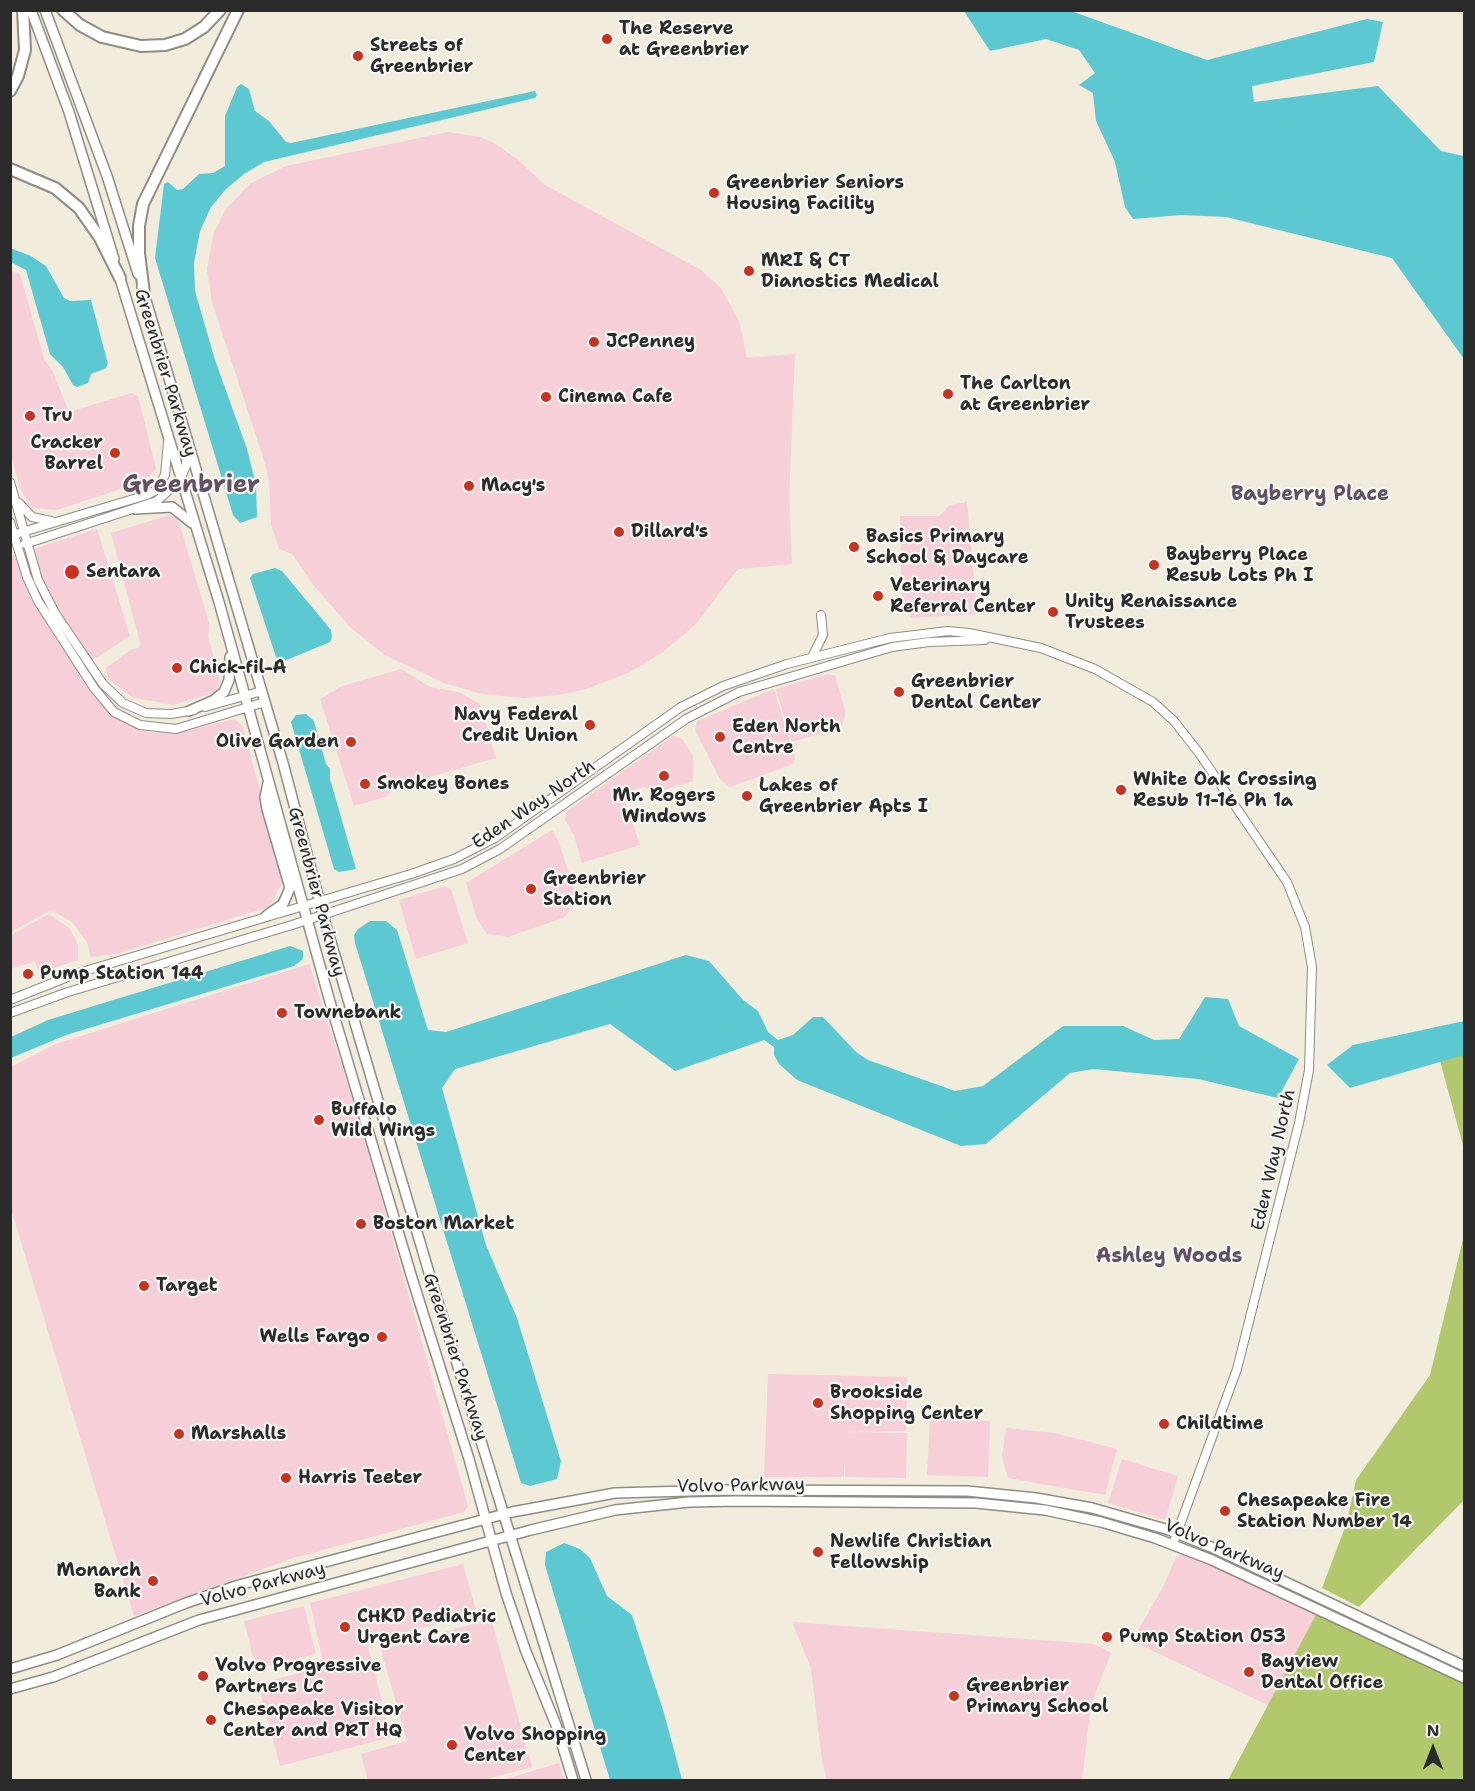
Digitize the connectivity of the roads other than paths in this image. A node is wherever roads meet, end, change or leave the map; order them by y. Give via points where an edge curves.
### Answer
1 (23, 10) edge
2 (32, 10) edge
3 (45, 10) edge
4 (63, 10) edge
5 (220, 10) edge
6 (238, 10) edge
7 (10, 91) edge
8 (10, 169) edge
9 (120, 278) junction
10 (144, 293) junction
11 (168, 440) junction
12 (188, 441) junction
13 (180, 480) junction
14 (10, 482) edge
15 (14, 494) junction
16 (135, 509) junction
17 (58, 521) junction
18 (10, 522) edge
19 (194, 524) junction
20 (24, 532) junction
21 (14, 535) junction
22 (27, 543) junction
23 (17, 546) junction
24 (821, 615) dead end
25 (996, 639) junction
26 (231, 646) junction
27 (812, 657) junction
28 (262, 691) junction
29 (244, 697) junction
30 (265, 702) junction
31 (247, 708) junction
32 (189, 711) junction
33 (268, 781) junction
34 (320, 901) junction
35 (304, 905) junction
36 (323, 914) junction
37 (266, 916) junction
38 (308, 920) junction
39 (10, 1000) edge
40 (10, 1013) edge
41 (503, 1515) junction
42 (486, 1518) junction
43 (1178, 1533) junction
44 (510, 1536) junction
45 (492, 1541) junction
46 (1173, 1544) junction
47 (1464, 1666) edge
48 (10, 1670) edge
49 (1464, 1678) edge
50 (10, 1689) edge
51 (573, 1780) edge
52 (586, 1780) edge

1 - 7 highway via 25,50
2 - 9 main road, Greenbrier Parkway via 69,112
3 - 10 main road, Greenbrier Parkway via 105,168
4 - 5 highway via 102,37 141,46 185,39
6 - 10 highway via 143,204 139,253
8 - 9 highway via 55,188 74,203 92,225
9 - 11 main road, Greenbrier Parkway
10 - 12 main road, Greenbrier Parkway
11 - 13 main road, Greenbrier Parkway
11 - 17 street via 165,476 156,490
12 - 13 street via 186,466
12 - 28 main road, Greenbrier Parkway
13 - 16 street via 166,496
13 - 19 main road, Greenbrier Parkway
14 - 15 street
15 - 17 street via 32,517
15 - 20 street
16 - 19 main road via 172,507
16 - 22 street
17 - 20 street
18 - 21 street
19 - 26 main road, Greenbrier Parkway
20 - 21 street
20 - 22 street
21 - 23 street
22 - 23 street
22 - 32 street via 33,570 55,613 108,690 124,704 146,713
23 - 31 street via 44,611 97,694 114,712 140,725 169,729
24 - 27 street via 823,636
25 - 27 street, Eden Way North via 969,633 922,632
25 - 36 street, Eden Way North via 892,647 719,700 669,729 480,860 436,879
25 - 43 street, Eden Way North via 1071,658 1153,702 1183,731 1287,882 1305,927 1312,967 1310,1055 1299,1123 1242,1354
26 - 29 main road, Greenbrier Parkway
26 - 32 main road via 229,680 224,692
27 - 34 street, Eden Way North via 744,678 681,707 474,849 433,867
28 - 29 street
28 - 30 main road, Greenbrier Parkway
29 - 31 main road, Greenbrier Parkway
29 - 32 street
30 - 31 street
30 - 34 main road, Greenbrier Parkway
31 - 33 main road, Greenbrier Parkway
33 - 35 main road, Greenbrier Parkway
33 - 37 main road via 265,796 290,888 283,904
34 - 35 street, Eden Way North
34 - 36 main road, Greenbrier Parkway
35 - 37 street, Eden Way North
35 - 38 main road, Greenbrier Parkway
36 - 38 street, Eden Way North
36 - 41 main road, Greenbrier Parkway
37 - 39 street, Eden Way North via 75,974
38 - 40 street, Eden Way North via 57,995
38 - 42 main road, Greenbrier Parkway
41 - 42 main road, Volvo Parkway
41 - 43 main road, Volvo Parkway via 556,1502 639,1491 967,1491 1070,1504
41 - 44 main road, Greenbrier Parkway
42 - 45 main road, Greenbrier Parkway
42 - 48 main road, Volvo Parkway via 239,1585
43 - 46 street, Eden Way North
43 - 47 main road, Volvo Parkway
44 - 45 main road, Volvo Parkway
44 - 46 main road, Volvo Parkway via 573,1519 666,1504 920,1501 1045,1510
44 - 52 main road, Greenbrier Parkway
45 - 50 main road, Volvo Parkway via 199,1620 53,1677
45 - 51 main road, Greenbrier Parkway via 517,1627
46 - 49 main road, Volvo Parkway

